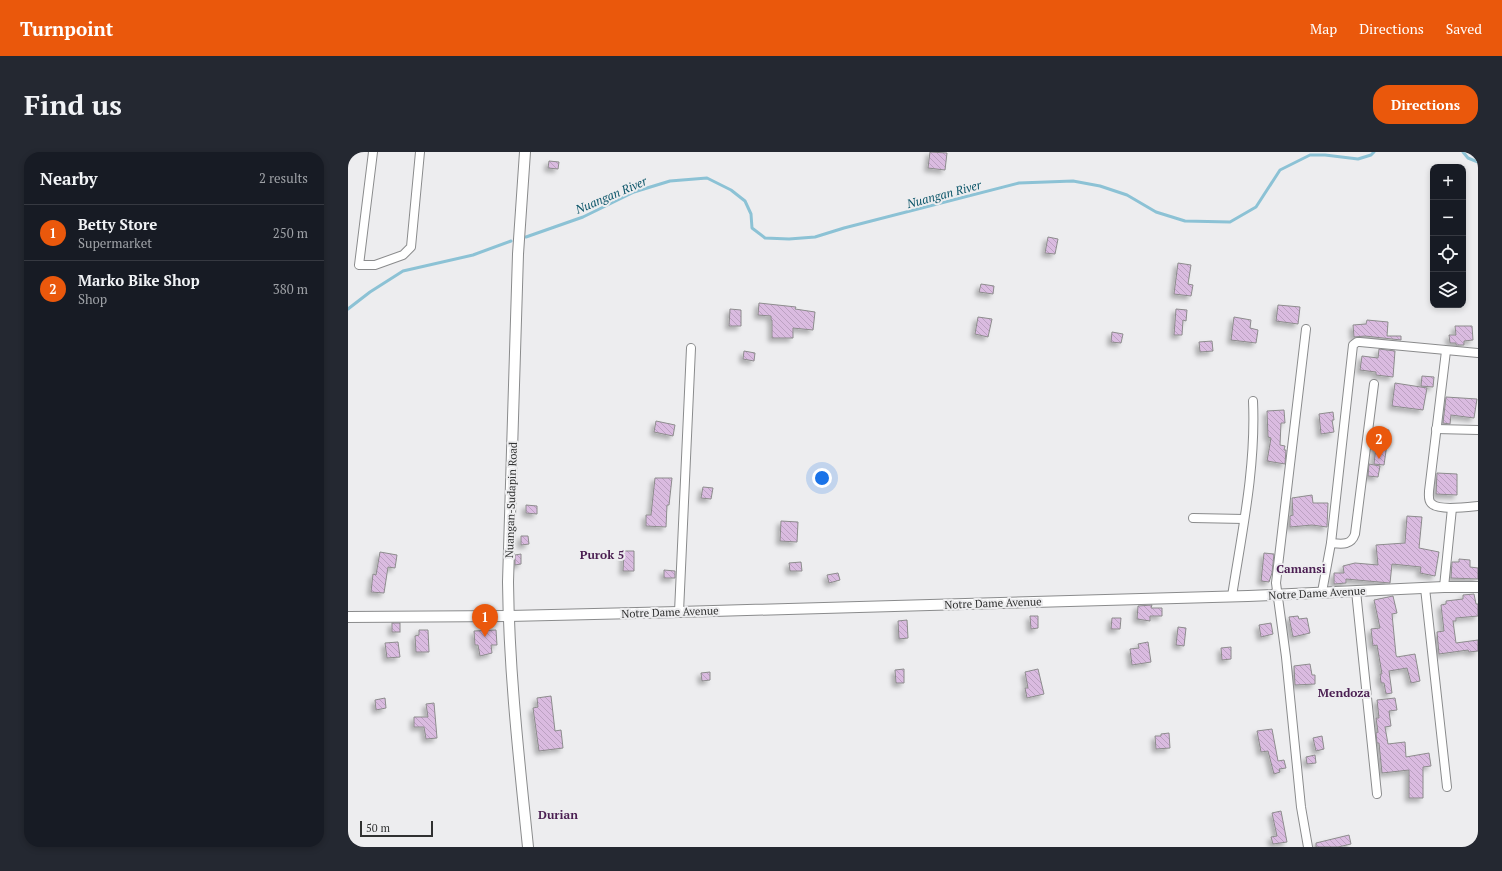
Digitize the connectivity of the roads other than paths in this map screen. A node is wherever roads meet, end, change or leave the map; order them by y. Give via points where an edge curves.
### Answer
1 (373, 152) edge
2 (420, 152) edge
3 (525, 152) edge
4 (1306, 329) dead end
5 (691, 348) dead end
6 (1446, 351) junction
7 (1478, 353) edge
8 (1374, 384) dead end
9 (1253, 401) dead end
10 (1436, 430) junction
11 (1478, 430) edge
12 (1478, 506) edge
13 (1452, 508) junction
14 (1193, 518) dead end
15 (1244, 519) junction
16 (1331, 543) junction
17 (1444, 587) junction
18 (1478, 587) edge
19 (1425, 588) junction
20 (1356, 591) junction
21 (1322, 592) junction
22 (1277, 595) junction
23 (1232, 596) junction
24 (679, 612) junction
25 (509, 616) junction
26 (348, 617) edge
27 (1447, 787) dead end
28 (1377, 794) dead end
29 (528, 847) edge
30 (1308, 847) edge

1 - 2 street via 359,265 375,265 403,255 411,246
3 - 25 street, Nuangan-Sudapin Road via 517,291
4 - 22 street via 1276,583
5 - 24 street
6 - 7 street
6 - 10 street
6 - 16 street via 1360,342 1353,345
8 - 16 street via 1354,540 1342,544
9 - 15 street via 1252,458
10 - 11 street
10 - 13 street via 1429,500 1436,506
12 - 13 street
13 - 17 street
14 - 15 street
15 - 23 street
16 - 21 street
17 - 18 street, Notre Dame Avenue
17 - 19 street, Notre Dame Avenue
19 - 20 street, Notre Dame Avenue
19 - 27 street
20 - 21 street, Notre Dame Avenue
20 - 28 street
21 - 22 street, Notre Dame Avenue
22 - 23 street, Notre Dame Avenue
22 - 30 street via 1301,807
23 - 24 street, Notre Dame Avenue
24 - 25 street, Notre Dame Avenue
25 - 26 street, Notre Dame Avenue
25 - 29 street, Nuangan-Sudapin Road

